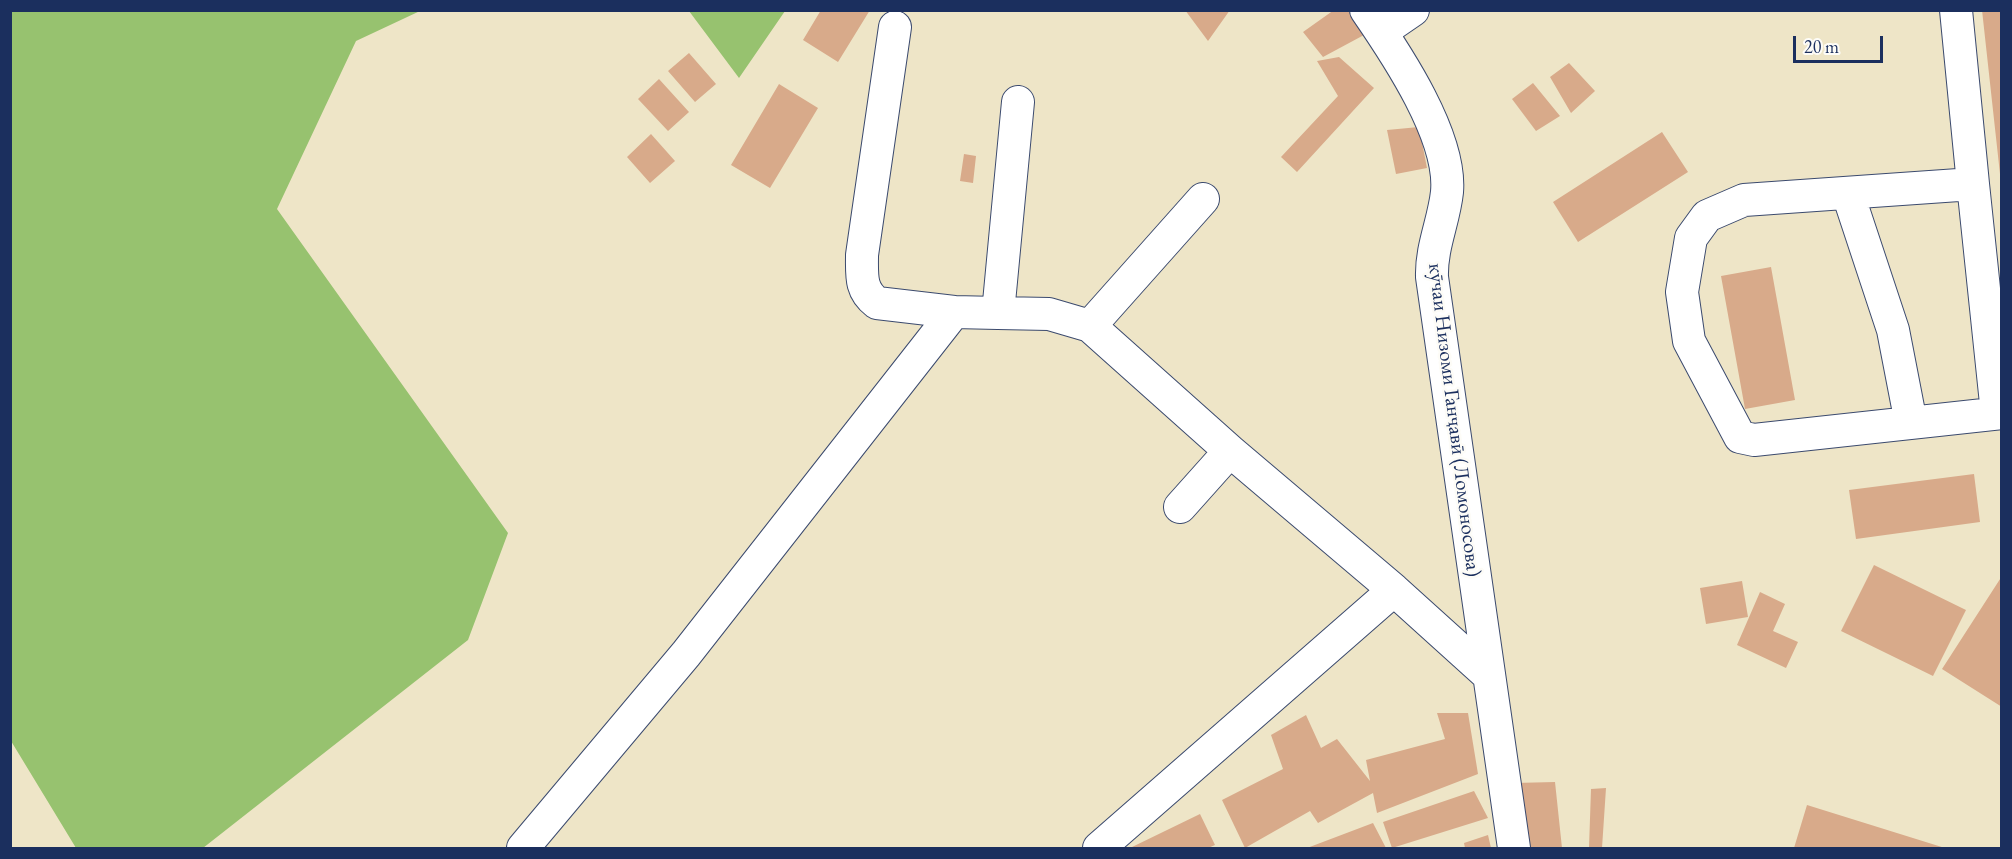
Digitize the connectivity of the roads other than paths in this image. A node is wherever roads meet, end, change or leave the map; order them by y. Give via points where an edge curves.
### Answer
1 (1413, 10) edge
2 (1956, 10) edge
3 (1373, 21) edge
4 (895, 27) dead end
5 (1018, 102) dead end
6 (1973, 184) junction
7 (1848, 194) junction
8 (1203, 199) dead end
9 (954, 312) junction
10 (998, 313) junction
11 (1090, 326) junction
12 (1999, 413) edge
13 (1911, 423) junction
14 (1230, 451) junction
15 (1180, 507) dead end
16 (1394, 590) junction
17 (1487, 674) junction
18 (523, 849) edge
19 (1099, 849) edge
20 (1514, 849) edge

1 - 3 street
2 - 6 street
3 - 17 street, кӯчаи Низоми Ганҷавӣ (Ломоносова) via 1406,72 1440,141 1446,172 1447,191 1432,257 1432,277
4 - 9 street via 862,255 863,287 877,303
5 - 10 street
6 - 7 street
6 - 12 street
7 - 13 street via 1893,330
7 - 13 street via 1744,200 1707,216 1691,238 1682,292 1689,341 1740,437 1754,440
8 - 11 street
9 - 10 street
9 - 18 street via 686,654
10 - 11 street via 1049,314
11 - 14 street
12 - 13 street
14 - 15 street
14 - 16 street
16 - 17 street
16 - 19 street
17 - 20 street, кӯчаи Низоми Ганҷавӣ (Ломоносова)

